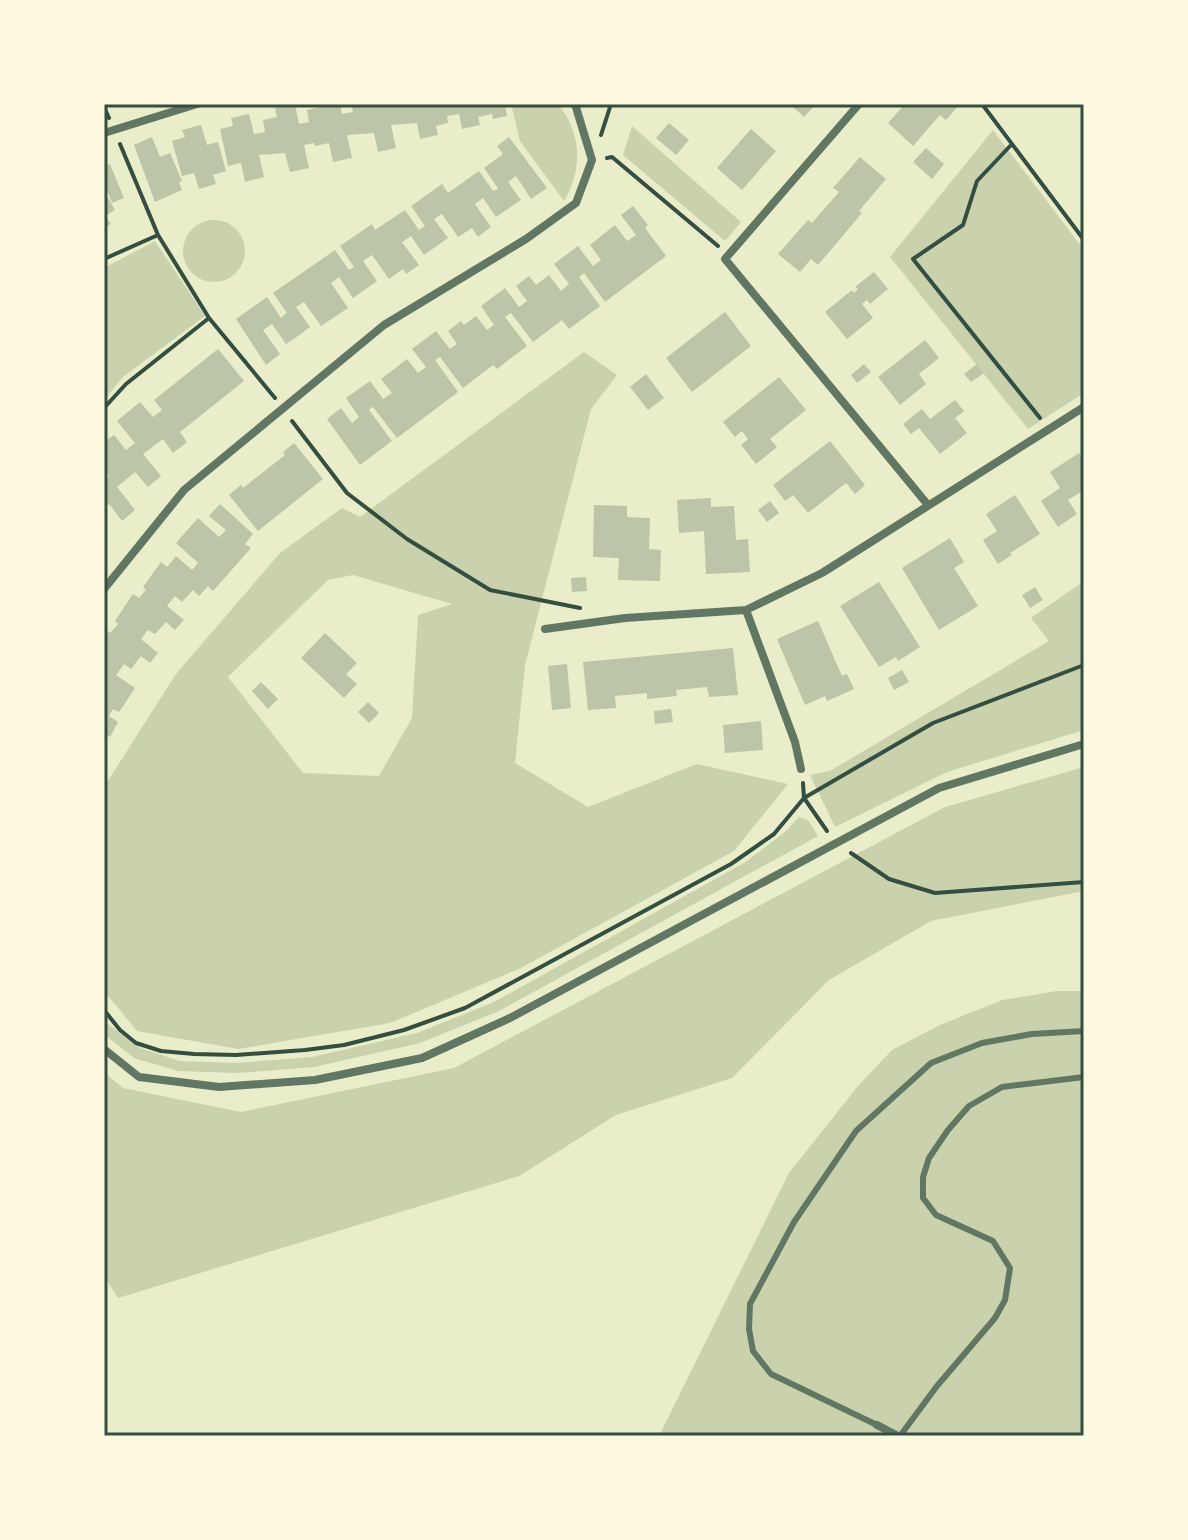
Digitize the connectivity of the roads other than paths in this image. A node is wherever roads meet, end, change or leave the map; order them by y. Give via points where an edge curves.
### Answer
1 (197, 104) edge
2 (575, 104) edge
3 (859, 104) edge
4 (104, 133) edge
5 (1084, 407) edge
6 (928, 505) junction
7 (104, 589) edge
8 (746, 610) junction
9 (545, 629) dead end
10 (1084, 744) edge
11 (801, 769) road end
12 (1084, 1031) edge
13 (104, 1049) edge
14 (1084, 1077) edge
15 (877, 1425) joint
16 (899, 1436) edge

1 - 4 street
2 - 7 street via 592,160 576,203 384,325 184,490
3 - 6 street via 725,259
5 - 6 street
6 - 8 street via 822,573
8 - 9 street
8 - 11 street
10 - 13 street via 939,788 510,1018 422,1058 315,1080 219,1087 139,1077
12 - 15 lane via 982,1043 931,1063 856,1131 794,1222 750,1304 753,1351 771,1374
14 - 16 lane via 1002,1087 969,1106 929,1158 923,1198 936,1215 993,1241 1010,1268 1005,1300 995,1318
15 - 16 street

